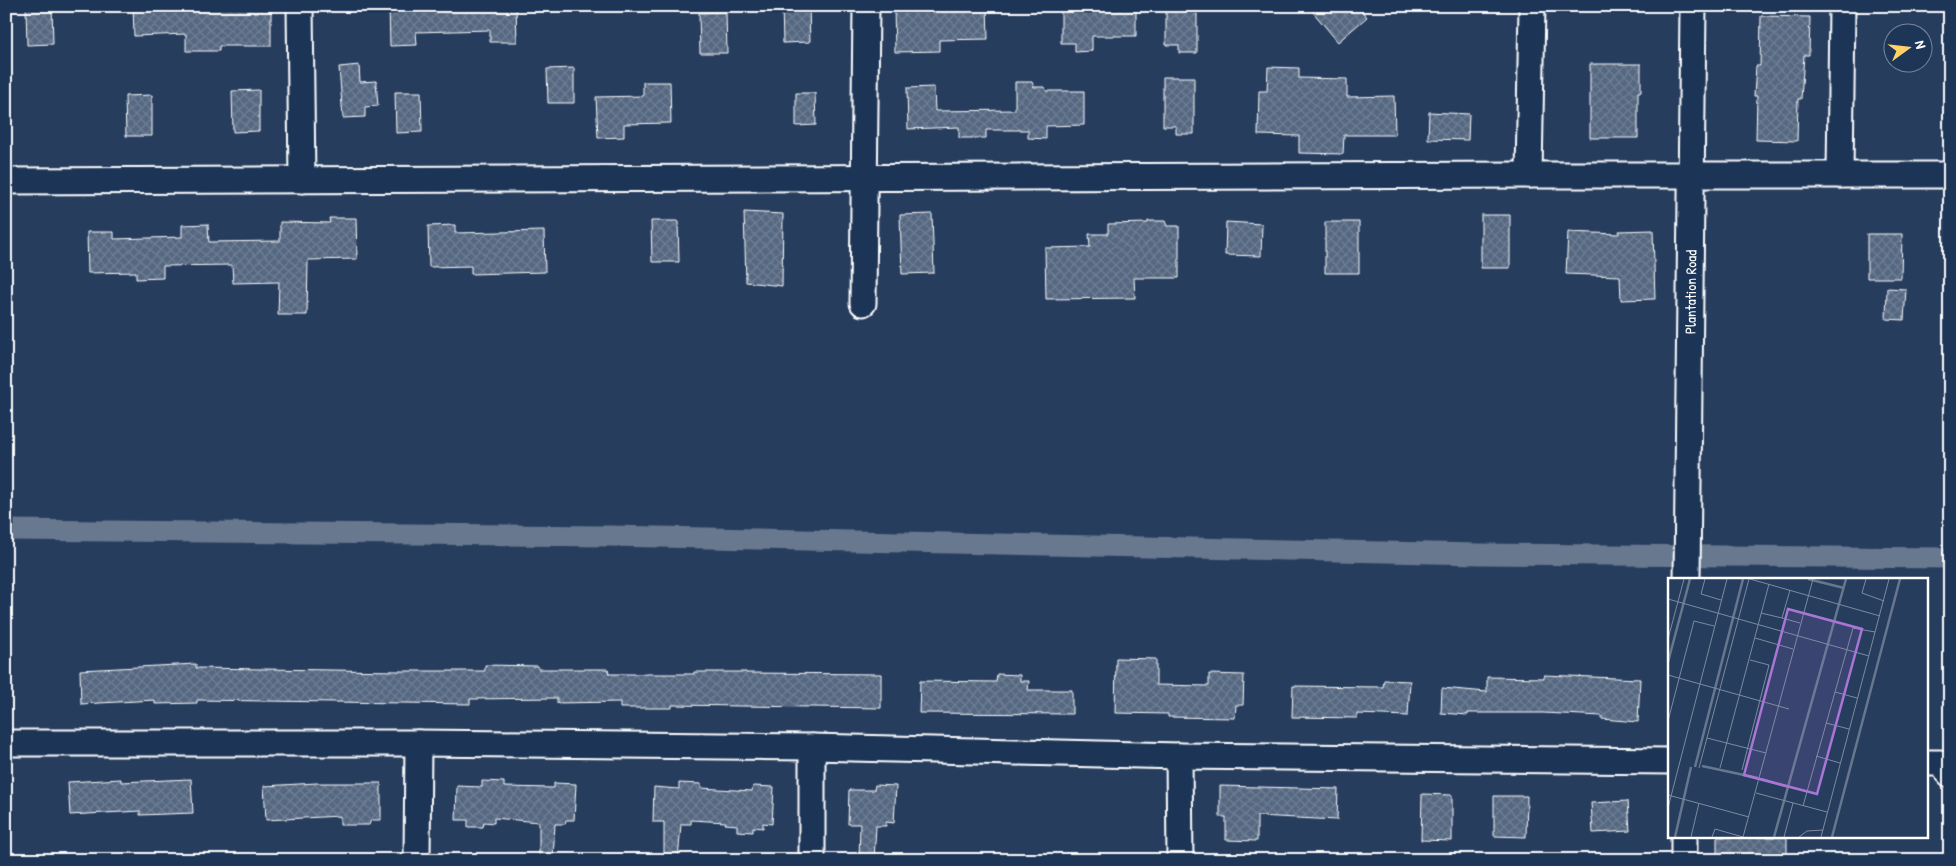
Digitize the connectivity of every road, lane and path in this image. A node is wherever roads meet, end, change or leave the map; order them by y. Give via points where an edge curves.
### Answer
1 (300, 6) edge
2 (866, 6) edge
3 (1532, 6) edge
4 (1694, 6) edge
5 (1842, 6) edge
6 (1691, 174) junction
7 (1529, 175) junction
8 (1840, 175) junction
9 (1950, 175) edge
10 (865, 177) junction
11 (302, 180) junction
12 (6, 181) edge
13 (863, 303) dead end
14 (1687, 578) edge
15 (6, 743) edge
16 (418, 743) junction
17 (812, 747) junction
18 (1179, 756) junction
19 (1668, 761) edge
20 (1928, 763) edge
21 (1950, 774) edge
22 (1684, 838) edge
23 (417, 860) edge
24 (812, 860) edge
25 (1180, 860) edge
26 (1684, 860) edge

1 - 11 street
2 - 10 street
3 - 7 street
4 - 6 street, Plantation Road
5 - 8 street
6 - 7 street
6 - 8 street
6 - 14 street, Plantation Road
7 - 10 street
8 - 9 street
10 - 11 street
10 - 13 street
11 - 12 street
15 - 16 street
16 - 17 street
16 - 23 street
17 - 18 street
17 - 24 street
18 - 19 street
18 - 25 street
20 - 21 street via 1940,764
22 - 26 street

